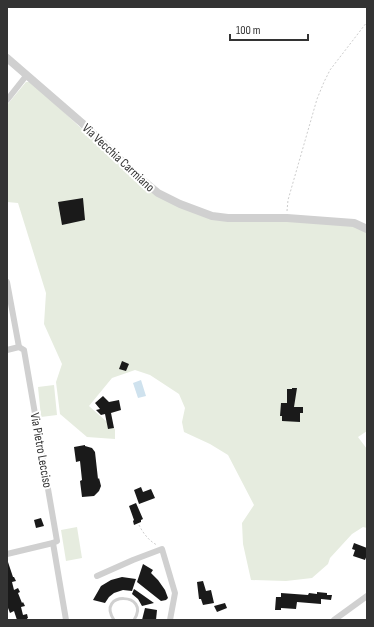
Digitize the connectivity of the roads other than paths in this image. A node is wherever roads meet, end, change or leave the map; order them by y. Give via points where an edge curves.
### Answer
1 (7, 58) edge
2 (26, 76) junction
3 (7, 100) edge
4 (367, 229) edge
5 (7, 282) edge
6 (19, 348) junction
7 (7, 350) edge
8 (53, 543) junction
9 (7, 554) edge
10 (97, 576) dead end
11 (367, 596) edge
12 (66, 620) edge
13 (114, 620) edge
14 (134, 620) edge
15 (170, 620) edge
16 (334, 620) edge

1 - 2 street, Via Vecchia Carmiano
2 - 3 street
2 - 4 street, Via Vecchia Carmiano via 158,193 180,204 212,216 354,223
5 - 6 street, Via Pietro Lecciso
6 - 7 street
6 - 8 street, Via Pietro Lecciso via 24,350 57,541
8 - 9 street
8 - 12 street, Via Pietro Lecciso
10 - 15 street via 162,550 175,593
11 - 16 street
13 - 14 lane via 110,612 112,604 122,598 130,600 136,606

